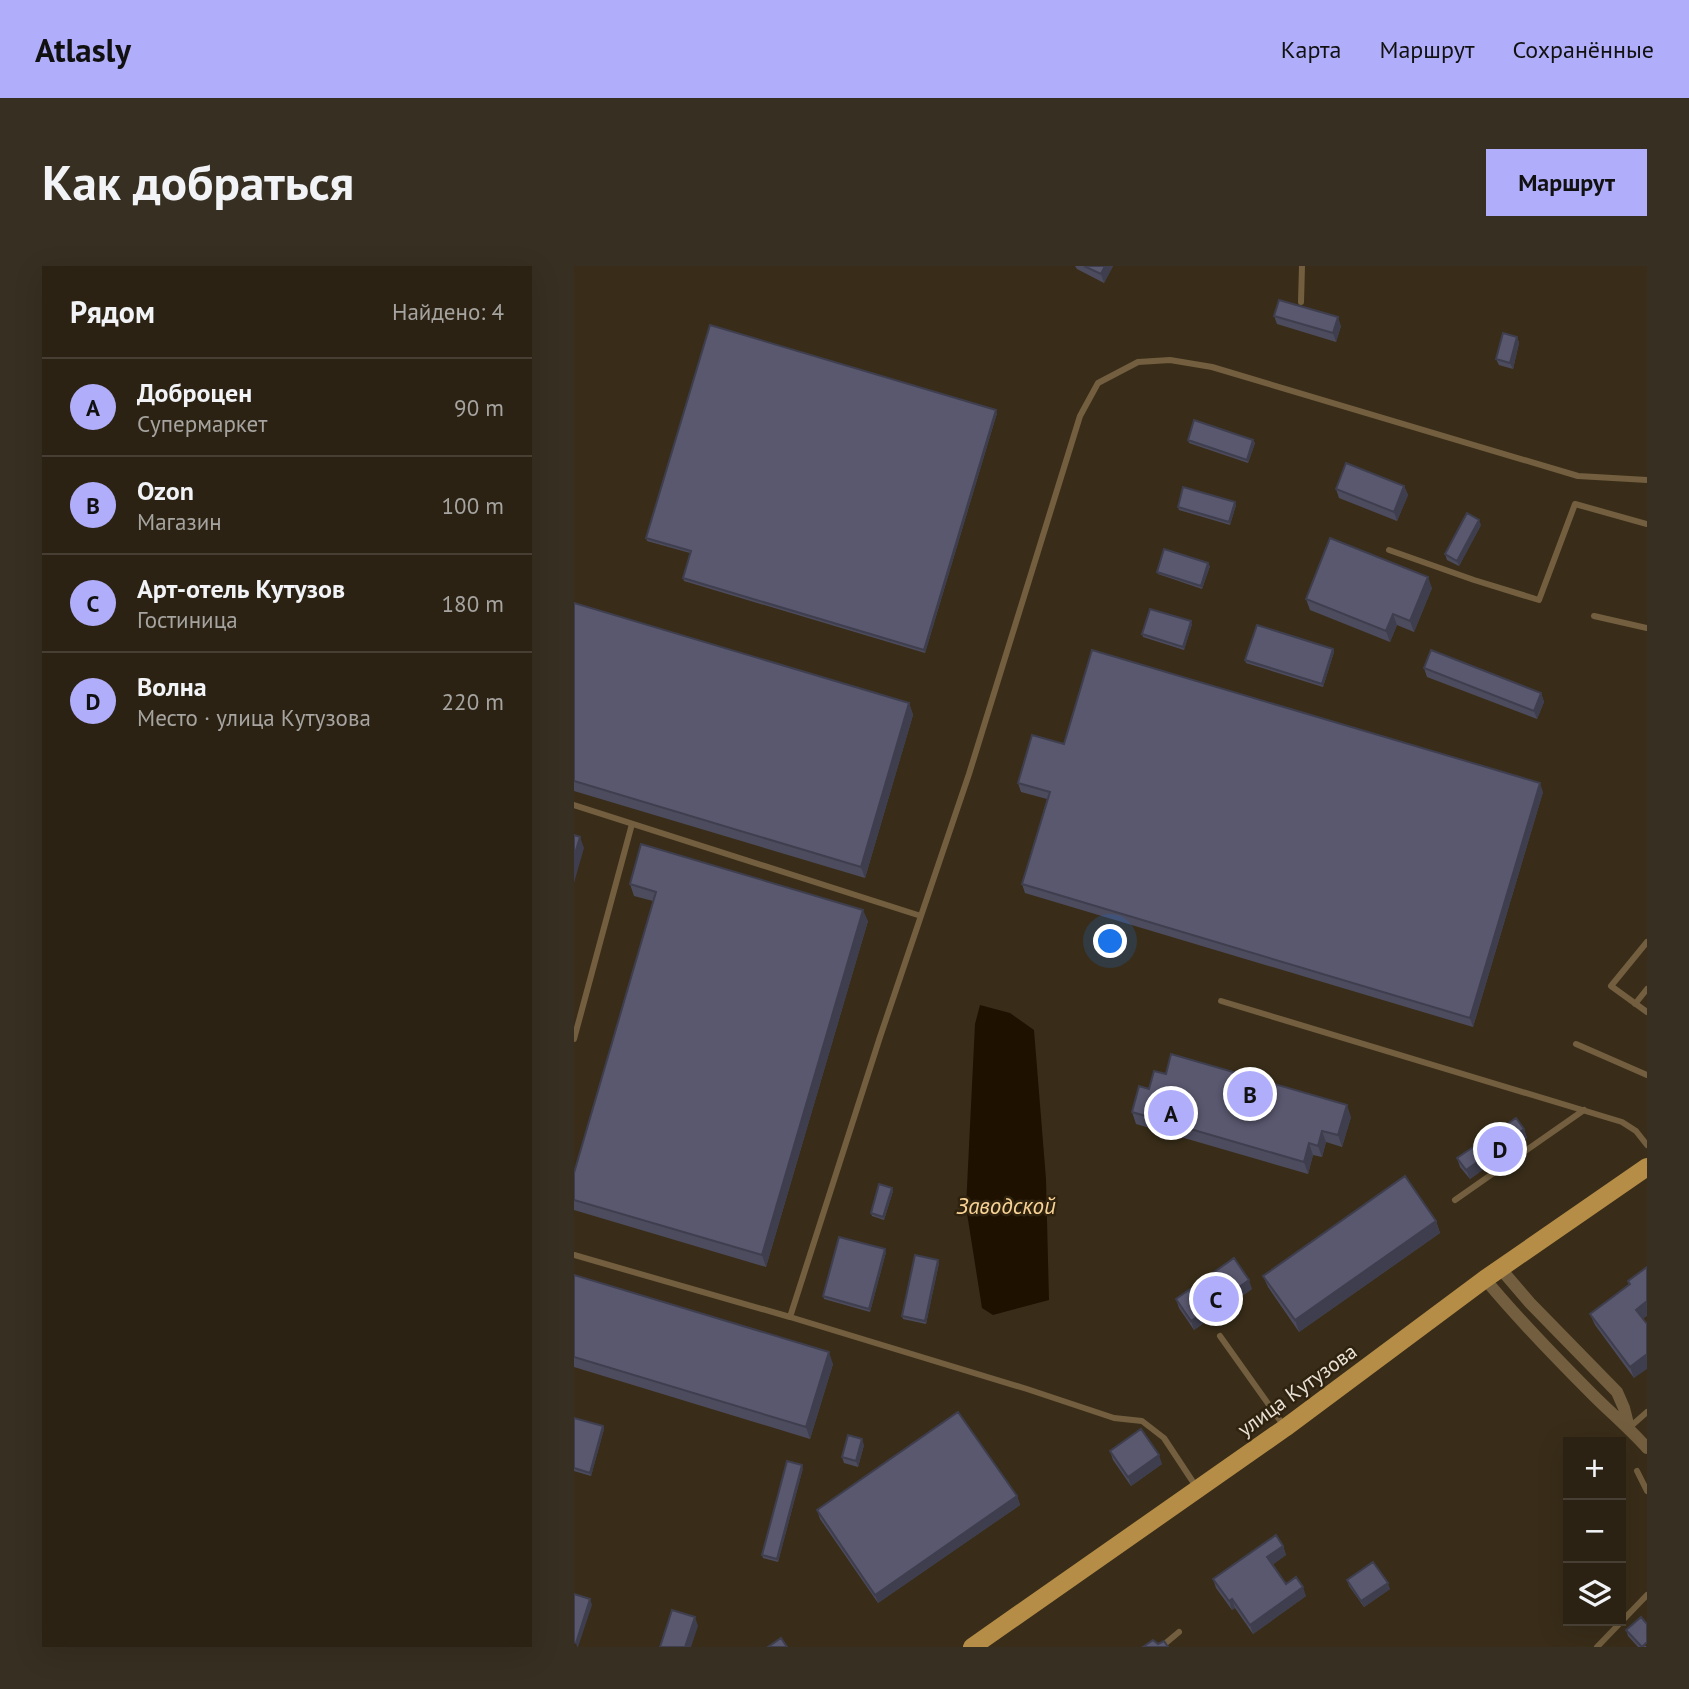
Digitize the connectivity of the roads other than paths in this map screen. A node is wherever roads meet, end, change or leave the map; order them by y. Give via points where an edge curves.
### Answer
1 (1302, 266) edge
2 (1301, 302) dead end
3 (1647, 480) edge
4 (1647, 524) edge
5 (1389, 550) dead end
6 (1594, 616) dead end
7 (1647, 628) edge
8 (574, 805) edge
9 (632, 824) junction
10 (921, 916) junction
11 (1647, 942) edge
12 (1647, 989) edge
13 (1221, 1001) dead end
14 (1635, 1004) junction
15 (1647, 1012) edge
16 (574, 1039) edge
17 (1576, 1044) dead end
18 (1647, 1075) edge
19 (1584, 1110) junction
20 (1647, 1145) edge
21 (1647, 1167) edge
22 (1455, 1200) dead end
23 (574, 1255) edge
24 (1500, 1268) junction
25 (1485, 1279) junction
26 (790, 1317) junction
27 (1220, 1336) dead end
28 (1647, 1412) edge
29 (1285, 1428) junction
30 (1629, 1429) junction
31 (1647, 1448) edge
32 (1637, 1471) dead end
33 (1198, 1490) junction
34 (1647, 1491) edge
35 (1647, 1595) edge
36 (1180, 1632) dead end
37 (972, 1647) edge
38 (1161, 1647) edge
39 (1597, 1647) edge

1 - 2 lane
3 - 10 lane via 1578,476 1202,365 1138,362 1098,383 1080,416
4 - 5 lane via 1575,504 1539,600
6 - 7 lane
8 - 9 lane
9 - 10 lane
9 - 16 lane
10 - 26 lane
11 - 14 lane via 1611,986
12 - 14 lane
13 - 19 lane
14 - 15 lane
17 - 18 lane
19 - 20 lane via 1622,1122
19 - 22 lane
21 - 24 main road, улица Кутузова
23 - 26 lane
24 - 25 main road, улица Кутузова
24 - 30 street via 1617,1392
25 - 29 main road, улица Кутузова
25 - 30 street
26 - 33 lane via 1114,1418 1142,1421 1164,1438
27 - 29 lane
28 - 30 lane
29 - 33 main road, улица Кутузова
30 - 31 street
32 - 34 lane
33 - 37 main road, улица Кутузова
35 - 39 lane
36 - 38 lane

